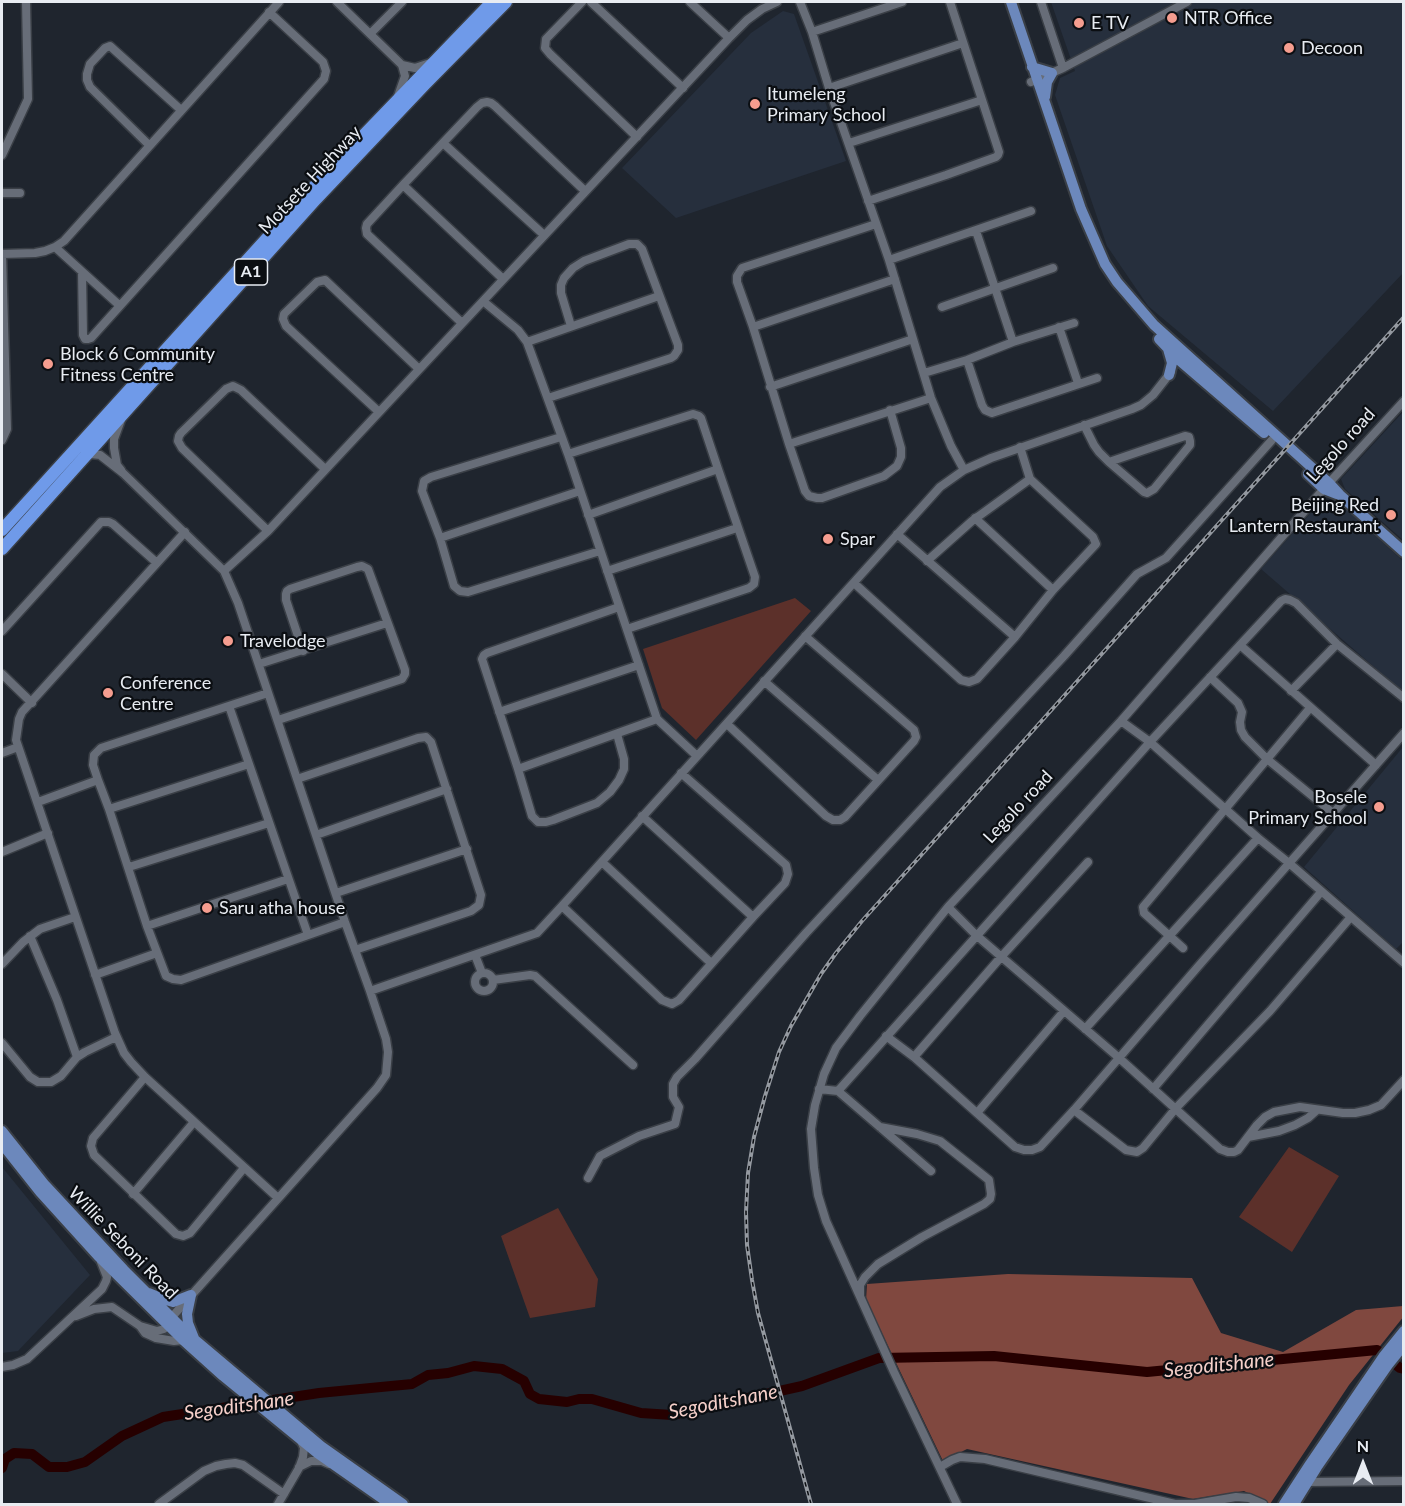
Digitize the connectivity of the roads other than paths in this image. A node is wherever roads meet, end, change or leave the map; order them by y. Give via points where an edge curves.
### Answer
1 (26, 2) edge
2 (279, 2) edge
3 (337, 2) edge
4 (402, 2) edge
5 (492, 2) edge
6 (506, 2) edge
7 (582, 2) edge
8 (591, 2) edge
9 (690, 2) edge
10 (777, 2) edge
11 (800, 2) edge
12 (902, 2) edge
13 (950, 2) edge
14 (1006, 2) edge
15 (1011, 2) edge
16 (1041, 2) edge
17 (1187, 2) edge
18 (269, 12) junction
19 (812, 32) junction
20 (370, 34) junction
21 (729, 38) junction
22 (963, 43) junction
23 (435, 60) junction
24 (402, 65) junction
25 (1032, 67) junction
26 (1063, 68) junction
27 (1052, 73) junction
28 (1034, 81) junction
29 (683, 88) junction
30 (829, 88) junction
31 (397, 99) junction
32 (982, 100) junction
33 (1045, 104) junction
34 (181, 110) junction
35 (637, 137) junction
36 (443, 143) junction
37 (849, 143) junction
38 (149, 145) junction
39 (2, 155) edge
40 (403, 184) junction
41 (585, 191) junction
42 (2, 193) edge
43 (20, 193) dead end
44 (868, 201) junction
45 (1031, 211) dead end
46 (876, 224) junction
47 (976, 231) junction
48 (1086, 232) junction
49 (544, 235) junction
50 (56, 247) junction
51 (2, 254) edge
52 (889, 260) junction
53 (1053, 268) dead end
54 (82, 272) junction
55 (503, 279) junction
56 (895, 279) junction
57 (995, 289) junction
58 (659, 296) junction
59 (483, 301) junction
60 (119, 305) junction
61 (942, 307) dead end
62 (462, 323) junction
63 (1074, 323) dead end
64 (571, 326) junction
65 (753, 327) junction
66 (1059, 327) junction
67 (913, 339) junction
68 (527, 342) junction
69 (1013, 342) junction
70 (1168, 348) junction
71 (1184, 359) junction
72 (967, 360) junction
73 (419, 369) junction
74 (924, 373) junction
75 (1194, 374) junction
76 (1169, 375) junction
77 (1096, 378) dead end
78 (1078, 383) junction
79 (770, 387) junction
80 (548, 398) junction
81 (931, 398) junction
82 (1404, 401) edge
83 (890, 411) junction
84 (379, 412) junction
85 (122, 416) junction
86 (1084, 425) junction
87 (561, 438) junction
88 (2, 440) edge
89 (1272, 440) junction
90 (789, 444) junction
91 (1020, 447) junction
92 (568, 454) junction
93 (84, 457) junction
94 (1109, 462) junction
95 (325, 469) junction
96 (718, 469) junction
97 (964, 470) junction
98 (123, 473) junction
99 (1029, 479) junction
100 (1326, 486) junction
101 (580, 491) junction
102 (588, 515) junction
103 (975, 519) junction
104 (737, 528) junction
105 (2, 530) edge
106 (268, 531) junction
107 (185, 532) junction
108 (897, 534) junction
109 (440, 538) junction
110 (2, 549) edge
111 (600, 551) junction
112 (1404, 552) edge
113 (927, 561) junction
114 (157, 563) junction
115 (224, 571) junction
116 (607, 571) junction
117 (854, 583) junction
118 (1053, 590) junction
119 (619, 607) junction
120 (387, 623) junction
121 (627, 629) junction
122 (2, 631) edge
123 (805, 636) junction
124 (1015, 637) junction
125 (1337, 644) junction
126 (1240, 645) junction
127 (303, 651) junction
128 (259, 664) junction
129 (639, 665) junction
130 (2, 674) edge
131 (1210, 677) junction
132 (764, 681) junction
133 (1291, 691) junction
134 (268, 693) junction
135 (1404, 698) edge
136 (32, 703) junction
137 (229, 706) junction
138 (1310, 708) junction
139 (499, 712) junction
140 (657, 719) junction
141 (278, 720) junction
142 (1121, 721) junction
143 (727, 724) junction
144 (1404, 733) edge
145 (617, 734) junction
146 (1150, 741) junction
147 (18, 747) junction
148 (2, 753) edge
149 (697, 756) junction
150 (1268, 759) junction
151 (249, 764) junction
152 (1376, 765) junction
153 (518, 769) junction
154 (681, 773) junction
155 (297, 779) junction
156 (98, 780) junction
157 (878, 780) junction
158 (447, 789) junction
159 (38, 802) junction
160 (109, 809) junction
161 (1226, 809) junction
162 (1333, 813) junction
163 (642, 816) junction
164 (269, 823) junction
165 (48, 833) junction
166 (316, 835) junction
167 (1258, 838) junction
168 (467, 849) junction
169 (2, 852) edge
170 (602, 862) junction
171 (1088, 862) dead end
172 (1289, 863) junction
173 (129, 867) junction
174 (288, 879) junction
175 (1321, 892) junction
176 (336, 893) junction
177 (562, 906) junction
178 (948, 907) junction
179 (75, 917) junction
180 (753, 917) junction
181 (1350, 918) junction
182 (345, 922) junction
183 (147, 926) junction
184 (308, 935) junction
185 (976, 935) junction
186 (1169, 935) junction
187 (30, 936) junction
188 (1183, 948) dead end
189 (355, 950) junction
190 (157, 953) junction
191 (475, 955) junction
192 (1001, 957) junction
193 (711, 963) junction
194 (1404, 963) edge
195 (2, 964) edge
196 (482, 973) junction
197 (95, 975) junction
198 (494, 980) junction
199 (370, 991) junction
200 (1064, 1011) junction
201 (1085, 1029) junction
202 (886, 1036) junction
203 (116, 1037) junction
204 (2, 1043) edge
205 (77, 1057) junction
206 (914, 1058) junction
207 (1118, 1058) junction
208 (633, 1065) dead end
209 (145, 1077) junction
210 (1404, 1080) edge
211 (819, 1089) junction
212 (1153, 1089) junction
213 (838, 1091) junction
214 (1176, 1108) junction
215 (1074, 1110) junction
216 (1317, 1110) junction
217 (976, 1113) junction
218 (194, 1122) junction
219 (880, 1127) junction
220 (2, 1131) edge
221 (1248, 1137) junction
222 (2, 1144) edge
223 (244, 1168) junction
224 (931, 1171) dead end
225 (588, 1178) dead end
226 (133, 1194) junction
227 (278, 1198) junction
228 (98, 1256) junction
229 (144, 1290) junction
230 (191, 1295) junction
231 (860, 1295) junction
232 (70, 1319) junction
233 (170, 1321) junction
234 (140, 1326) junction
235 (1404, 1331) edge
236 (189, 1340) junction
237 (1404, 1345) edge
238 (1386, 1361) junction
239 (2, 1367) edge
240 (285, 1422) junction
241 (300, 1438) junction
242 (336, 1467) junction
243 (940, 1467) junction
244 (299, 1468) junction
245 (1404, 1481) edge
246 (1308, 1482) junction
247 (284, 1494) junction
248 (159, 1504) edge
249 (278, 1504) edge
250 (390, 1504) edge
251 (403, 1504) edge
252 (957, 1504) edge
253 (1263, 1504) edge
254 (1284, 1504) edge
255 (1294, 1504) edge

1 - 39 street via 28,99
2 - 18 street
3 - 20 street
4 - 20 street
5 - 23 highway, Motsete Highway / A1
6 - 85 highway, Motsete Highway / A1 via 316,199
7 - 35 street via 546,39 545,48
8 - 29 street
9 - 21 street
10 - 21 street via 747,20
11 - 19 street
12 - 19 street
13 - 22 street
14 - 28 main road
15 - 25 main road
16 - 26 street
17 - 26 street
18 - 34 street
18 - 60 street via 323,62 326,75
19 - 30 street
20 - 24 street
21 - 29 street
22 - 30 street
22 - 32 street
23 - 24 street via 415,68
23 - 31 highway, Motsete Highway / A1
24 - 31 street via 405,76
25 - 27 main road
25 - 28 main road
26 - 27 street
27 - 28 street
27 - 33 main road via 1045,88
28 - 33 main road
28 - 48 main road
29 - 35 street
30 - 37 street
31 - 105 highway, Motsete Highway / A1
32 - 37 street
32 - 44 street via 999,152 996,157
33 - 48 main road
34 - 38 street
34 - 38 street via 110,46 90,64 90,87
35 - 41 street
36 - 40 street
36 - 41 street via 482,103 491,103
36 - 49 street
37 - 44 street
38 - 50 street
40 - 55 street
40 - 62 street via 367,224 367,234
41 - 49 street
42 - 43 street
44 - 46 street
45 - 47 street
46 - 52 street
46 - 65 street via 742,268 737,282
47 - 52 street
47 - 57 street
48 - 70 main road via 1100,267 1115,290
48 - 71 main road via 1117,282
49 - 55 street
50 - 51 street via 35,253
50 - 54 street
51 - 88 street via 7,429
52 - 56 street
53 - 57 street
54 - 60 street
54 - 60 street via 85,339
55 - 59 street
56 - 65 street
56 - 67 street
57 - 61 street
57 - 69 street
58 - 64 street
58 - 64 street via 642,249 629,244 584,261 564,278 561,293
58 - 80 street via 678,345 674,356
59 - 62 street
59 - 68 street
62 - 73 street
63 - 66 street
64 - 68 street
65 - 79 street
66 - 69 street
66 - 78 street
67 - 74 street
67 - 79 street
68 - 80 street
69 - 72 street
70 - 71 main road
70 - 76 main road via 1172,363
71 - 75 main road
71 - 76 street
71 - 100 main road via 1214,378
72 - 74 street
72 - 78 street via 982,405 992,413
73 - 84 street
73 - 84 street via 325,280 317,282 284,314 286,326
74 - 81 street
75 - 76 main road via 1185,371
75 - 89 main road
76 - 86 street via 1141,405
77 - 78 street
79 - 90 street
80 - 87 street
81 - 83 street
81 - 97 street
82 - 100 street, Legolo road
83 - 90 street
83 - 90 street via 902,448 897,466 884,476 822,498 808,496
84 - 95 street
85 - 93 highway, Motsete Highway / A1
85 - 98 street via 114,448
86 - 91 street
86 - 94 street
87 - 92 street
87 - 109 street via 427,478 423,491
89 - 100 main road
89 - 225 street via 1166,558 1137,574 677,1077 673,1084 673,1097 679,1107 675,1124 639,1136 600,1156
91 - 97 street
91 - 99 street
92 - 96 street via 693,414 701,418
92 - 101 street
93 - 98 street via 100,455
93 - 110 highway, Motsete Highway / A1
94 - 94 street via 1147,493 1190,441 1185,436
95 - 106 street
95 - 106 street via 241,390 233,387 226,389 178,436 182,448
96 - 102 street
96 - 104 street
97 - 108 street via 940,487
98 - 107 street
99 - 103 street
99 - 118 street via 1096,541
100 - 112 main road
100 - 142 street, Legolo road
101 - 102 street
101 - 109 street
102 - 111 street
103 - 113 street
103 - 118 street
104 - 116 street
104 - 121 street via 755,578 752,586
106 - 115 street
107 - 114 street
107 - 115 street
108 - 113 street
108 - 117 street
109 - 111 street via 454,586 464,592
111 - 116 street
113 - 124 street
114 - 122 street via 113,524 101,522
114 - 136 street
115 - 128 street
116 - 119 street
117 - 123 street
117 - 124 street via 961,680 976,679
118 - 124 street
119 - 121 street
119 - 139 street via 484,655 482,664
120 - 127 street
120 - 127 street via 365,567 290,589 285,597
120 - 141 street via 405,670 402,679
121 - 129 street
123 - 132 street
123 - 157 street via 916,733 914,741
125 - 126 street via 1296,603 1285,599
125 - 133 street
125 - 135 street
126 - 131 street
126 - 133 street
127 - 128 street
128 - 134 street
129 - 139 street
129 - 140 street
130 - 136 street
131 - 146 street
131 - 150 street via 1238,703 1242,712 1240,730
132 - 143 street
132 - 157 street
133 - 138 street
134 - 137 street
134 - 141 street
136 - 147 street via 19,719
137 - 151 street
137 - 156 street via 101,748 94,755 93,765
138 - 150 street
138 - 152 street
139 - 153 street
140 - 145 street
140 - 149 street
141 - 155 street
142 - 146 street
142 - 178 street, Legolo road
143 - 149 street
143 - 157 street via 833,820 845,817
144 - 152 street
145 - 153 street
145 - 153 street via 624,759 619,780 597,803 553,820 538,822 532,816
146 - 161 street
146 - 185 street
147 - 148 street
147 - 159 street
149 - 154 street
150 - 161 street
150 - 162 street
151 - 160 street
151 - 164 street
152 - 162 street
154 - 163 street
154 - 180 street via 786,866 785,883
155 - 158 street via 426,737
155 - 166 street
156 - 159 street
156 - 160 street
158 - 166 street
158 - 168 street
159 - 165 street
160 - 173 street
161 - 167 street
161 - 186 street via 1143,907 1144,913
162 - 172 street
163 - 170 street
163 - 180 street
164 - 173 street
164 - 174 street
165 - 169 street
165 - 179 street
166 - 176 street
167 - 172 street
167 - 186 street
168 - 176 street
168 - 189 street via 481,895 479,905
170 - 177 street
170 - 193 street
171 - 192 street
172 - 175 street
172 - 207 street
173 - 183 street
174 - 183 street
174 - 184 street
175 - 181 street
175 - 212 street
176 - 182 street
177 - 191 street via 537,933
177 - 193 street via 662,1000 672,1004
178 - 185 street
178 - 211 street, Legolo road via 837,1048
179 - 187 street
179 - 197 street
180 - 193 street
181 - 194 street
181 - 214 street via 1270,1011
182 - 184 street
182 - 189 street
183 - 190 street
184 - 190 street via 181,980 166,976
185 - 192 street
185 - 202 street
186 - 188 street
186 - 201 street
187 - 195 street
187 - 205 street
189 - 199 street
190 - 197 street
191 - 196 street
191 - 199 street
192 - 200 street
192 - 206 street
196 - 198 street
196 - 198 street via 475,982 480,990 488,990
197 - 203 street
198 - 208 street via 535,976
199 - 227 street via 386,1039 386,1075
200 - 201 street
200 - 217 street
201 - 207 street
202 - 206 street
202 - 213 street
203 - 205 street
203 - 209 street via 130,1062
204 - 205 street via 30,1077 39,1082 51,1082 61,1076
206 - 217 street
207 - 212 street
207 - 215 street
209 - 218 street
209 - 226 street via 93,1138 91,1146 94,1155
210 - 216 street via 1382,1105 1369,1110
211 - 213 street
211 - 231 street, Legolo road via 812,1129 818,1195
212 - 214 street
213 - 219 street
214 - 215 street via 1137,1152 1126,1150
214 - 221 street via 1220,1149 1234,1152
215 - 217 street via 1040,1147 1024,1150 1015,1148
216 - 221 street via 1295,1125
216 - 221 street via 1300,1107 1274,1112
218 - 223 street
218 - 226 street
219 - 224 street
219 - 231 street via 940,1141 989,1180 991,1194 984,1204 878,1264 860,1285
220 - 229 main road, Willie Seboni Road via 45,1185
222 - 228 main road, Willie Seboni Road
223 - 226 street via 190,1233 183,1236
223 - 227 street
227 - 230 street
228 - 232 street via 106,1281
228 - 233 main road, Willie Seboni Road
229 - 230 main road via 173,1302
229 - 233 main road, Willie Seboni Road
230 - 233 street
230 - 236 main road via 187,1314
231 - 243 street, Legolo road
232 - 234 street via 94,1309 112,1307
232 - 239 street via 27,1359
233 - 234 street via 157,1331
233 - 236 main road, Willie Seboni Road
234 - 236 street via 156,1338
235 - 238 main road
236 - 240 main road, Willie Seboni Road
237 - 238 main road
238 - 246 main road
238 - 254 main road
240 - 241 main road
240 - 251 main road
241 - 242 main road
241 - 244 street via 304,1452
242 - 244 street via 315,1460
242 - 250 main road
243 - 252 street, Legolo road
243 - 253 street via 960,1457 977,1458 1175,1504 1236,1497
244 - 247 street
245 - 246 street
246 - 255 main road
247 - 248 street via 235,1463 204,1471
247 - 249 street

